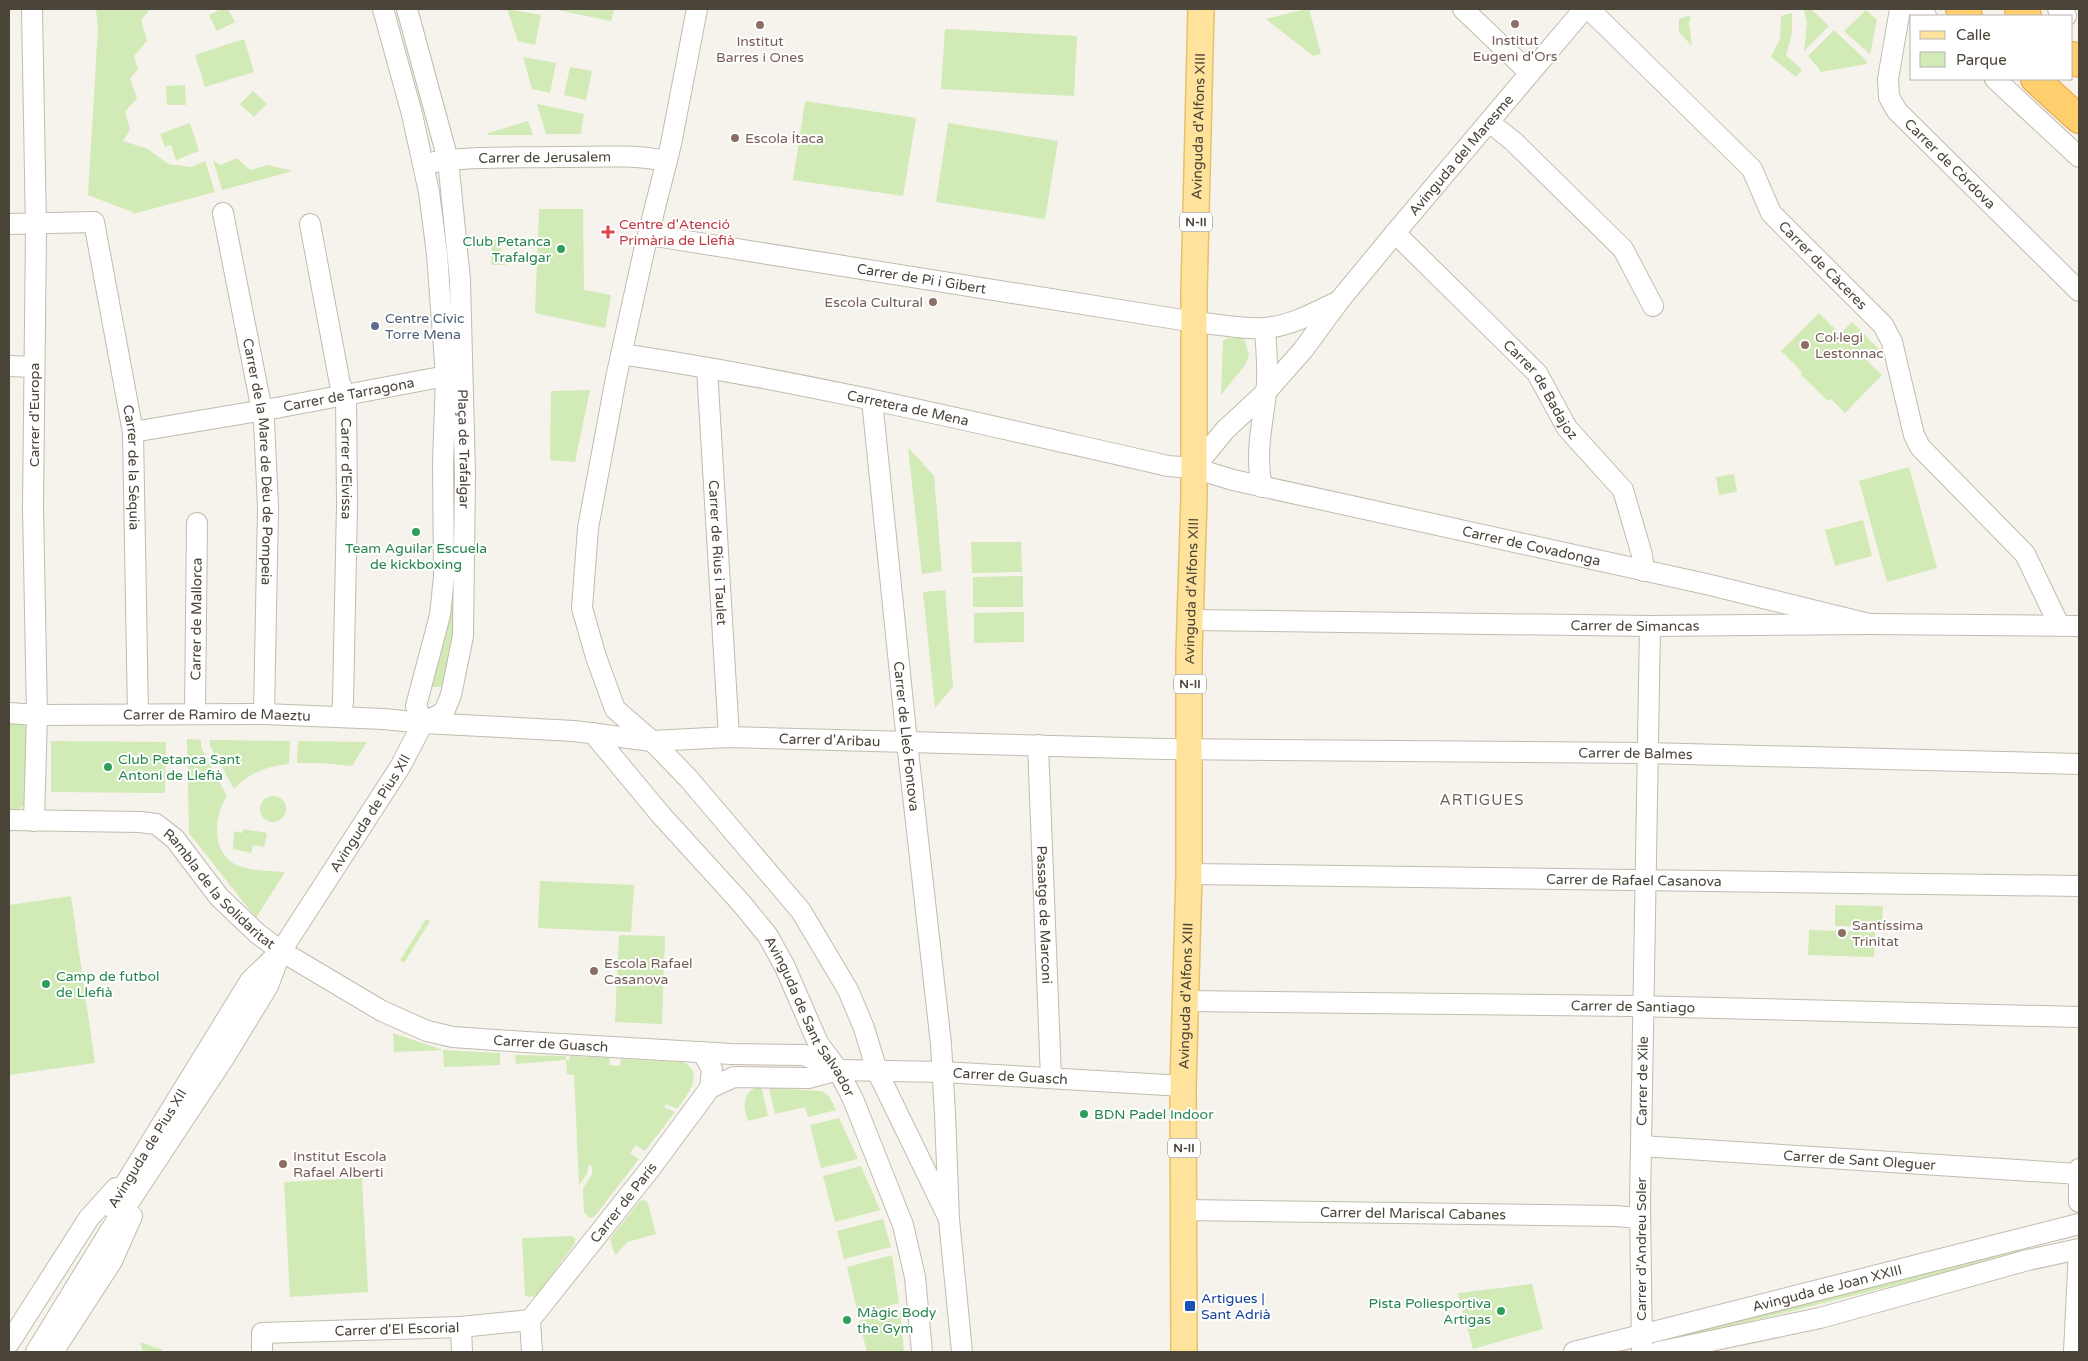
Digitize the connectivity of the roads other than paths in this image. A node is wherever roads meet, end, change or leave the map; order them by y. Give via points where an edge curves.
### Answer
1 (32, 9) edge
2 (383, 9) edge
3 (407, 9) edge
4 (697, 9) edge
5 (1201, 9) edge
6 (1463, 9) edge
7 (1584, 9) edge
8 (1589, 9) edge
9 (1900, 9) edge
10 (1530, 73) junction
11 (1996, 80) edge
12 (2036, 80) edge
13 (2079, 119) edge
14 (1489, 122) junction
15 (2079, 157) edge
16 (448, 160) junction
17 (667, 161) junction
18 (424, 163) junction
19 (222, 213) dead end
20 (9, 224) edge
21 (36, 224) junction
22 (310, 224) dead end
23 (1395, 233) junction
24 (649, 235) junction
25 (2079, 291) edge
26 (1339, 301) junction
27 (1653, 306) dead end
28 (1194, 322) junction
29 (1265, 328) junction
30 (621, 354) junction
31 (9, 366) edge
32 (34, 367) junction
33 (707, 368) junction
34 (446, 376) junction
35 (1266, 392) junction
36 (346, 395) junction
37 (872, 400) junction
38 (261, 411) junction
39 (133, 432) junction
40 (1194, 468) junction
41 (1262, 486) junction
42 (198, 523) dead end
43 (1644, 571) junction
44 (1190, 620) junction
45 (1868, 624) junction
46 (2059, 625) junction
47 (1650, 626) junction
48 (2079, 626) edge
49 (615, 710) junction
50 (9, 713) edge
51 (195, 714) junction
52 (264, 714) junction
53 (37, 715) junction
54 (138, 715) junction
55 (341, 717) junction
56 (423, 723) junction
57 (593, 733) junction
58 (729, 737) junction
59 (652, 741) junction
60 (907, 742) junction
61 (1190, 748) junction
62 (1039, 749) junction
63 (1647, 753) junction
64 (2079, 764) edge
65 (9, 820) edge
66 (34, 821) junction
67 (1189, 874) junction
68 (1646, 881) junction
69 (2079, 886) edge
70 (281, 951) junction
71 (1186, 1001) junction
72 (1644, 1006) junction
73 (2079, 1017) edge
74 (702, 1052) junction
75 (838, 1070) junction
76 (877, 1072) junction
77 (943, 1072) junction
78 (1051, 1078) junction
79 (1183, 1086) junction
80 (710, 1088) junction
81 (1641, 1146) junction
82 (2079, 1169) edge
83 (142, 1170) junction
84 (2079, 1174) edge
85 (2079, 1202) edge
86 (1185, 1210) junction
87 (1640, 1218) junction
88 (948, 1219) junction
89 (2079, 1224) edge
90 (2079, 1250) edge
91 (530, 1320) junction
92 (461, 1327) junction
93 (9, 1343) edge
94 (262, 1343) edge
95 (1642, 1344) edge
96 (22, 1352) edge
97 (36, 1352) edge
98 (53, 1352) edge
99 (462, 1352) edge
100 (532, 1352) edge
101 (922, 1352) edge
102 (962, 1352) edge
103 (1184, 1352) edge
104 (1574, 1352) edge
105 (1658, 1352) edge
106 (2074, 1352) edge

1 - 21 street, Carrer d'Europa
2 - 18 street, Plaça de Trafalgar
3 - 16 street, Plaça de Trafalgar
4 - 17 street
5 - 28 main road, Avinguda d'Alfons XIII / N-II
6 - 10 street
7 - 10 street, Avinguda del Maresme
8 - 46 street, Carrer de Càceres via 1752,169 1771,213 1883,325 1892,342 1914,435 1920,447 2025,554
9 - 25 street, Carrer de Còrdova via 1888,79 1889,97 1896,111
10 - 14 street, Avinguda del Maresme
11 - 15 street
12 - 13 highway
14 - 23 street, Avinguda del Maresme
14 - 27 street via 1513,141 1623,249
16 - 17 street, Carrer de Jerusalem via 647,157
16 - 18 street, Carrer de Jerusalem
16 - 56 street, Plaça de Trafalgar via 460,280 465,474 464,636 444,712
17 - 24 street
18 - 34 street, Plaça de Trafalgar via 437,254
19 - 38 street, Carrer de la Mare de Déu de Pompeia
20 - 21 street
21 - 32 street, Carrer d'Europa
21 - 39 street, Carrer de la Sèquia via 94,222
22 - 36 street, Carrer d'Eivissa via 340,384
23 - 26 street, Avinguda del Maresme
23 - 43 street, Carrer de Badajoz via 1537,373 1567,428 1623,490
24 - 28 street, Carrer de Pi i Gibert
24 - 30 street
26 - 29 street, Avinguda del Maresme via 1299,320
26 - 35 street, Avinguda del Maresme via 1303,350
28 - 29 street, Avinguda del Maresme
28 - 40 main road, Avinguda d'Alfons XIII / N-II
29 - 35 street
30 - 33 street, Carretera de Mena
30 - 49 street via 588,528 582,608
31 - 32 street
32 - 53 street, Carrer d'Europa
33 - 37 street, Carretera de Mena
33 - 58 street, Carrer de Rius i Taulet
34 - 36 street, Carrer de Tarragona
34 - 56 street, Plaça de Trafalgar via 444,577 440,616 416,706
35 - 40 street, Avinguda del Maresme via 1225,430
35 - 41 street via 1259,434
36 - 38 street, Carrer de Tarragona
36 - 55 street, Carrer d'Eivissa via 347,515 344,702
37 - 40 street, Carretera de Mena via 1168,466
37 - 60 street, Carrer de Lleó Fontova
38 - 39 street, Carrer de Tarragona
38 - 52 street, Carrer de la Mare de Déu de Pompeia via 268,507
39 - 54 street, Carrer de la Sèquia
40 - 41 street, Carrer de Covadonga
40 - 44 main road, Avinguda d'Alfons XIII / N-II
41 - 43 street, Carrer de Covadonga
42 - 51 street, Carrer de Mallorca
43 - 45 street, Carrer de Covadonga
44 - 47 street, Carrer de Simancas
44 - 61 main road, Avinguda d'Alfons XIII / N-II
45 - 46 street, Carrer de Simancas
45 - 47 street, Carrer de Simancas
46 - 48 street, Carrer de Simancas
47 - 63 street, Carrer de Xile
49 - 57 street
49 - 59 street
50 - 53 street, Carrer de Ramiro de Maeztu
51 - 52 street, Carrer de Ramiro de Maeztu
51 - 54 street, Carrer de Ramiro de Maeztu
52 - 55 street, Carrer de Ramiro de Maeztu
53 - 54 street, Carrer de Ramiro de Maeztu
53 - 66 street, Carrer d'Europa
55 - 56 street, Carrer de Ramiro de Maeztu
56 - 57 street
56 - 70 street, Avinguda de Pius XII via 400,768
57 - 59 street
57 - 75 street, Avinguda de Sant Salvador via 768,936 818,1043
58 - 59 street, Carrer d'Aribau
58 - 60 street, Carrer d'Aribau
59 - 76 street via 688,778 801,911 848,990
60 - 62 street, Carrer d'Aribau
60 - 77 street, Carrer de Lleó Fontova
61 - 62 street, Carrer d'Aribau
61 - 63 street, Carrer de Balmes
61 - 67 main road, Avinguda d'Alfons XIII / N-II
62 - 78 street, Passatge de Marconi
63 - 64 street, Carrer de Balmes
63 - 68 street, Carrer de Xile
65 - 66 street, Rambla de la Solidaritat
66 - 70 street, Rambla de la Solidaritat via 156,824 175,839 218,897
67 - 68 street, Carrer de Rafael Casanova
67 - 71 main road, Avinguda d'Alfons XIII / N-II
68 - 69 street, Carrer de Rafael Casanova
68 - 72 street, Carrer de Xile
70 - 74 street, Carrer de Guasch via 382,1011 435,1033 517,1042
70 - 83 street, Avinguda de Pius XII via 250,981
71 - 72 street, Carrer de Santiago
71 - 79 main road, Avinguda d'Alfons XIII / N-II
72 - 73 street, Carrer de Santiago
72 - 81 street, Carrer de Xile
74 - 75 street, Carrer de Guasch via 804,1055
74 - 80 street via 712,1069
75 - 76 street, Carrer de Guasch
75 - 80 street, Carrer de Guasch via 808,1078 734,1077
75 - 101 street, Avinguda de Sant Salvador via 853,1099 903,1225 915,1277
76 - 77 street, Carrer de Guasch
76 - 88 street
77 - 78 street, Carrer de Guasch
77 - 88 street
78 - 79 street, Carrer de Guasch
79 - 86 main road, Avinguda d'Alfons XIII / N-II
80 - 91 street, Carrer de París
81 - 84 street, Carrer de Sant Oleguer
81 - 87 street, Carrer d'Andreu Soler
82 - 84 street
83 - 93 street via 89,1218
83 - 96 street, Avinguda de Pius XII
83 - 97 street, Avinguda de Pius XII via 110,1231
83 - 98 street via 112,1262
84 - 85 street
86 - 87 street, Carrer del Mariscal Cabanes
86 - 103 main road, Avinguda d'Alfons XIII / N-II
87 - 95 street, Carrer d'Andreu Soler
88 - 102 street
89 - 95 street, Avinguda de Joan XXIII
90 - 105 street, Avinguda de Joan XXIII via 2028,1260 1820,1318
90 - 106 street
91 - 92 street, Carrer d'El Escorial
91 - 100 street
92 - 94 street, Carrer d'El Escorial
92 - 99 street
95 - 104 street, Avinguda de Joan XXIII

